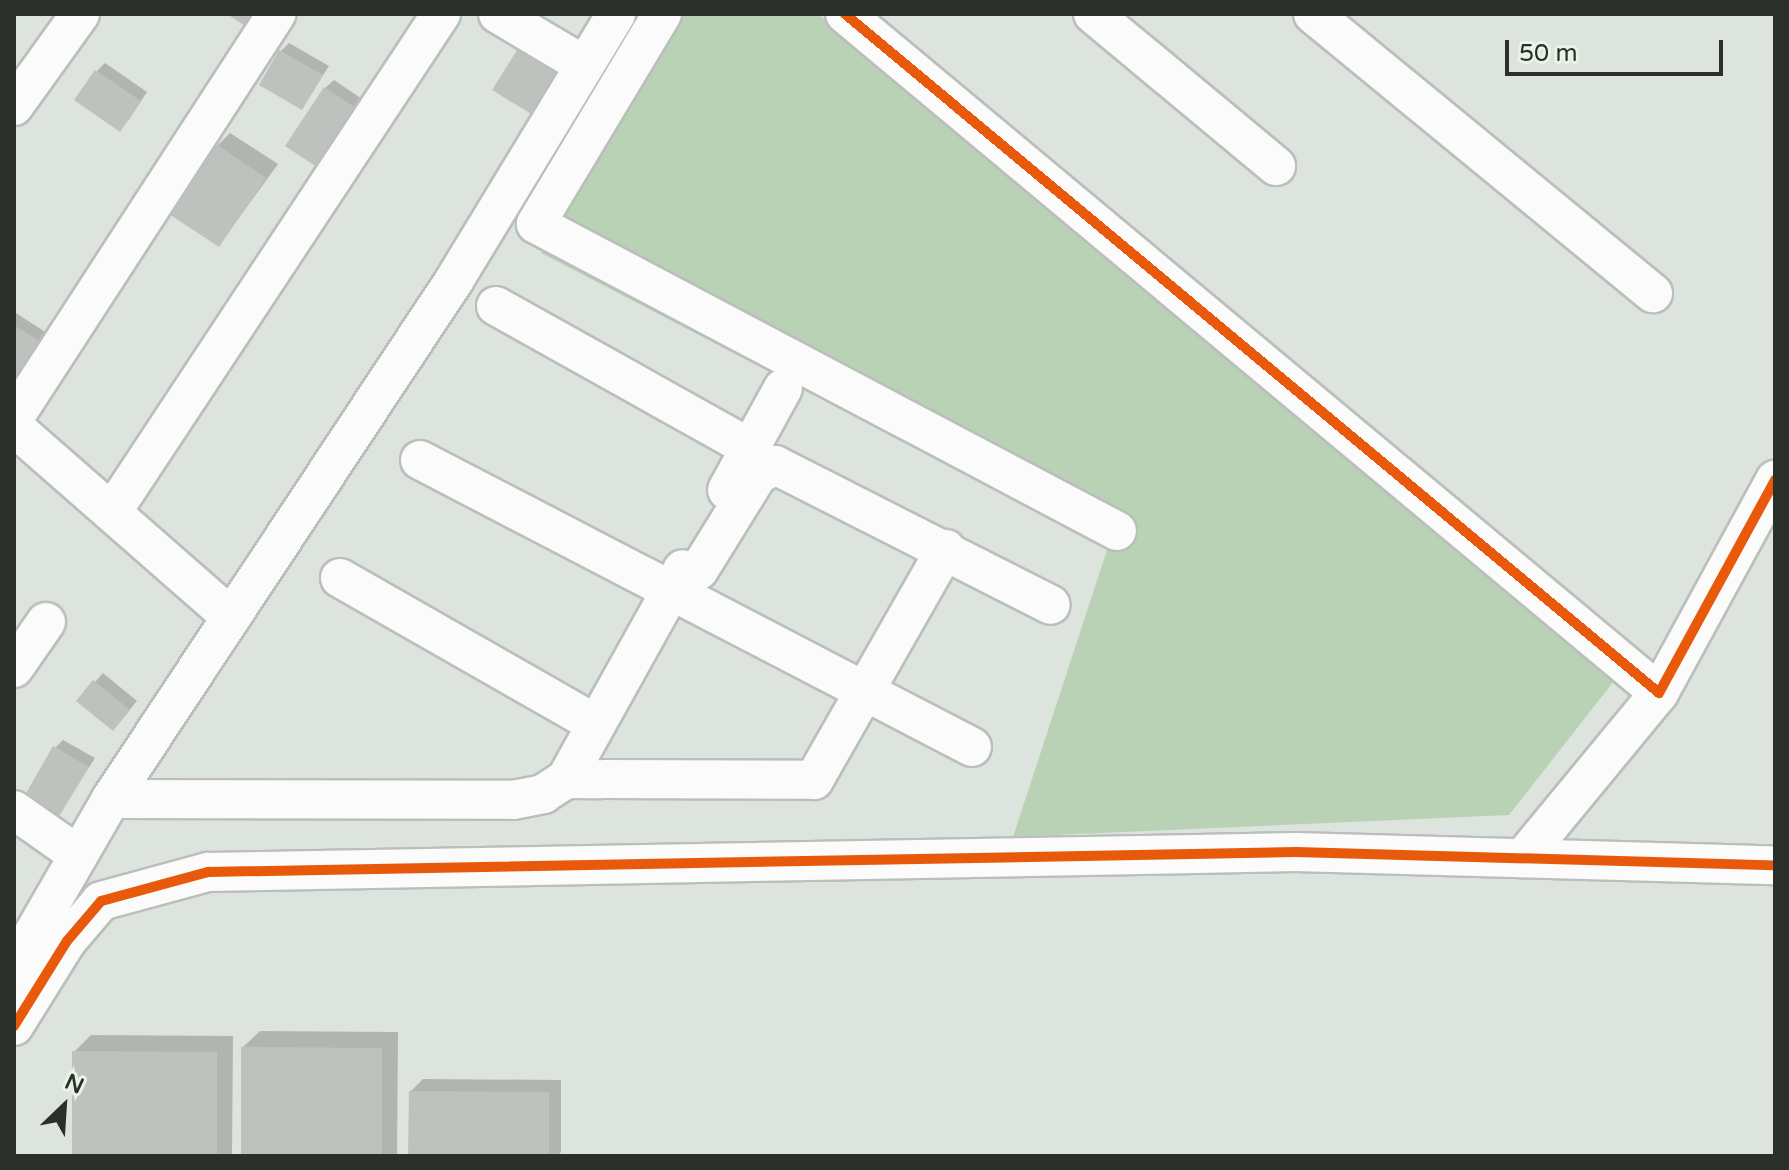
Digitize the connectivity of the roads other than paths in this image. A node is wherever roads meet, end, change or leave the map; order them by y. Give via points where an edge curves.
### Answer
1 (80, 14) edge
2 (276, 14) edge
3 (441, 14) edge
4 (498, 14) edge
5 (616, 14) edge
6 (662, 14) edge
7 (845, 14) edge
8 (1093, 14) edge
9 (1313, 14) edge
10 (584, 65) junction
11 (14, 106) edge
12 (1276, 166) dead end
13 (1653, 293) dead end
14 (496, 306) dead end
15 (783, 388) dead end
16 (14, 418) edge
17 (14, 427) edge
18 (750, 448) junction
19 (420, 460) dead end
20 (1775, 480) edge
21 (112, 512) junction
22 (1117, 531) dead end
23 (946, 549) junction
24 (340, 578) dead end
25 (671, 591) junction
26 (1051, 605) dead end
27 (231, 617) junction
28 (46, 622) dead end
29 (14, 668) edge
30 (867, 692) junction
31 (1659, 693) junction
32 (596, 724) junction
33 (972, 747) dead end
34 (566, 779) junction
35 (111, 799) junction
36 (14, 810) edge
37 (78, 855) junction
38 (1523, 858) junction
39 (1775, 865) edge
40 (14, 967) edge
41 (14, 1026) edge

1 - 11 street
2 - 16 street
3 - 21 street
4 - 10 street
5 - 10 street
6 - 22 street via 536,224
7 - 31 street
8 - 12 street
9 - 13 street
10 - 27 street via 455,279
14 - 18 street
15 - 18 street
17 - 21 street
18 - 25 street
19 - 25 street
20 - 31 street
21 - 27 street
23 - 25 street via 775,465 758,475 699,570
23 - 26 street
23 - 30 street
24 - 32 street
25 - 30 street
25 - 32 street
27 - 35 street
28 - 29 street
30 - 33 street
30 - 34 street via 814,780
31 - 38 street
32 - 34 street
34 - 35 street via 543,794 513,800
35 - 37 street
36 - 37 street
37 - 40 street
38 - 39 street
38 - 41 street via 1296,852 208,872 101,901 67,941

